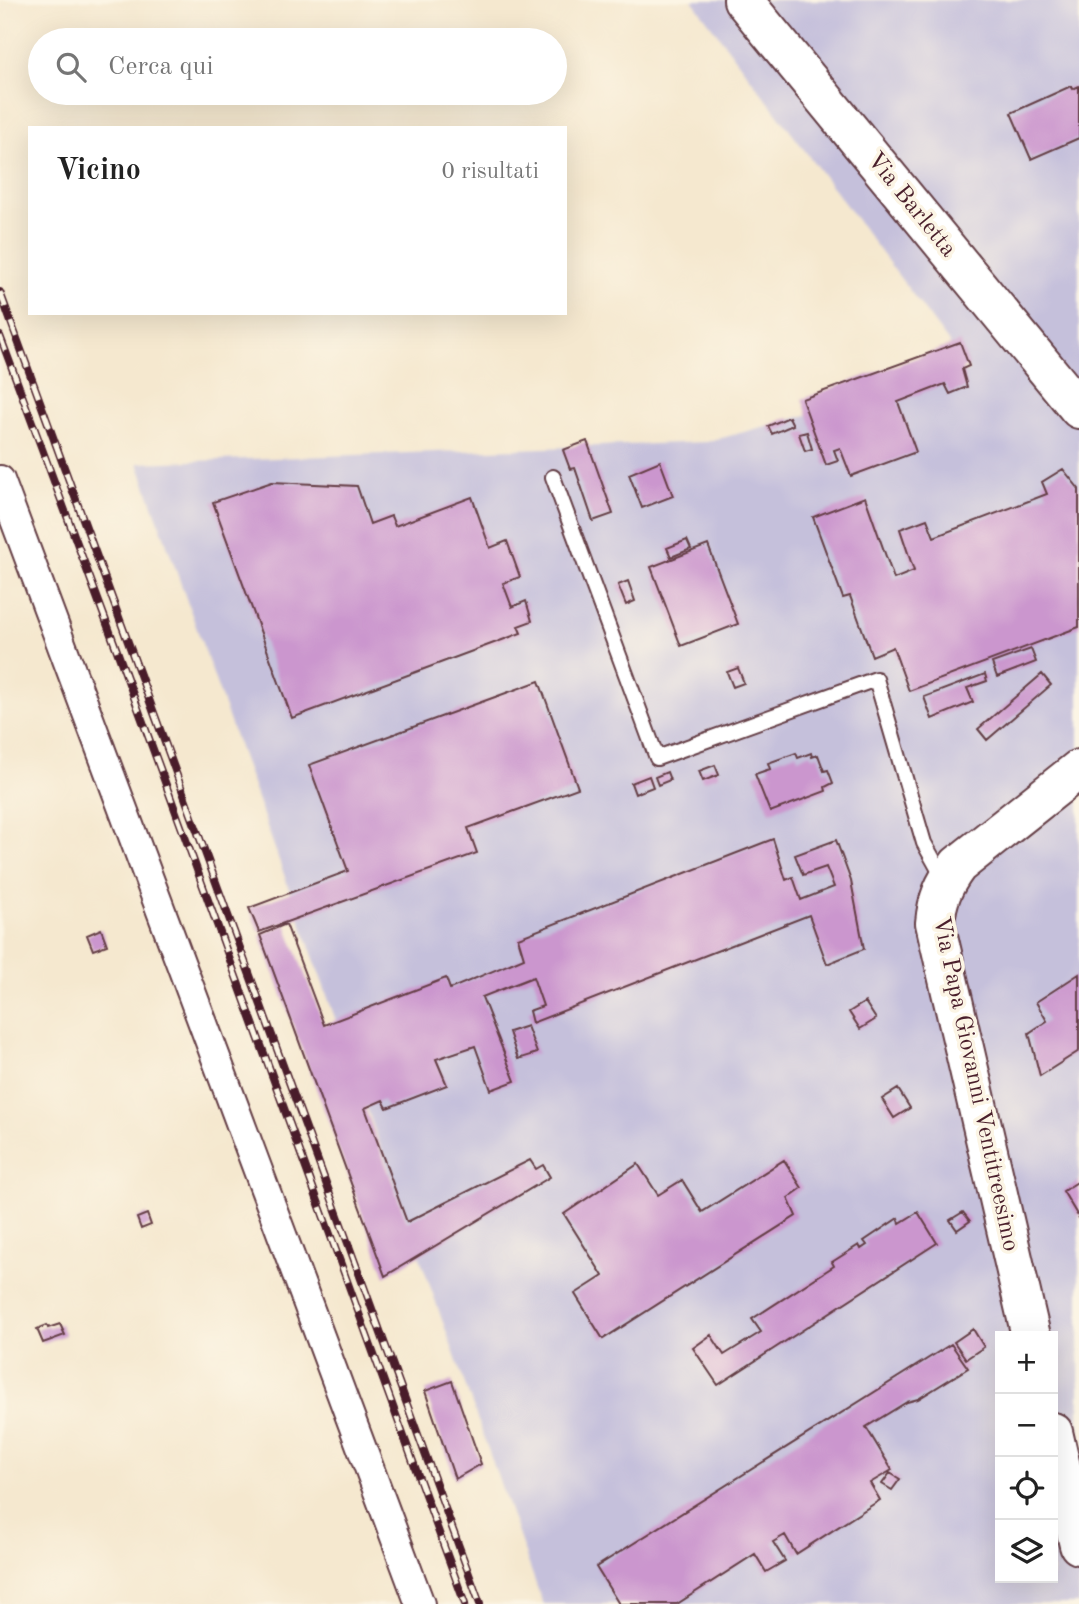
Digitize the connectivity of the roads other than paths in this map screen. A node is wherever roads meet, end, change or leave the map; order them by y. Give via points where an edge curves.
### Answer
1 (743, 0) edge
2 (1079, 409) edge
3 (553, 477) dead end
4 (0, 480) edge
5 (1079, 769) edge
6 (945, 882) junction
7 (1030, 1331) edge
8 (1058, 1454) edge
9 (1079, 1545) edge
10 (420, 1604) edge

1 - 2 street, Via Barletta
3 - 6 lane via 657,758 876,679 924,843
4 - 10 street
5 - 6 street, Via Papa Giovanni Ventitreesimo via 957,865
6 - 7 street, Via Papa Giovanni Ventitreesimo via 935,922
8 - 9 street

